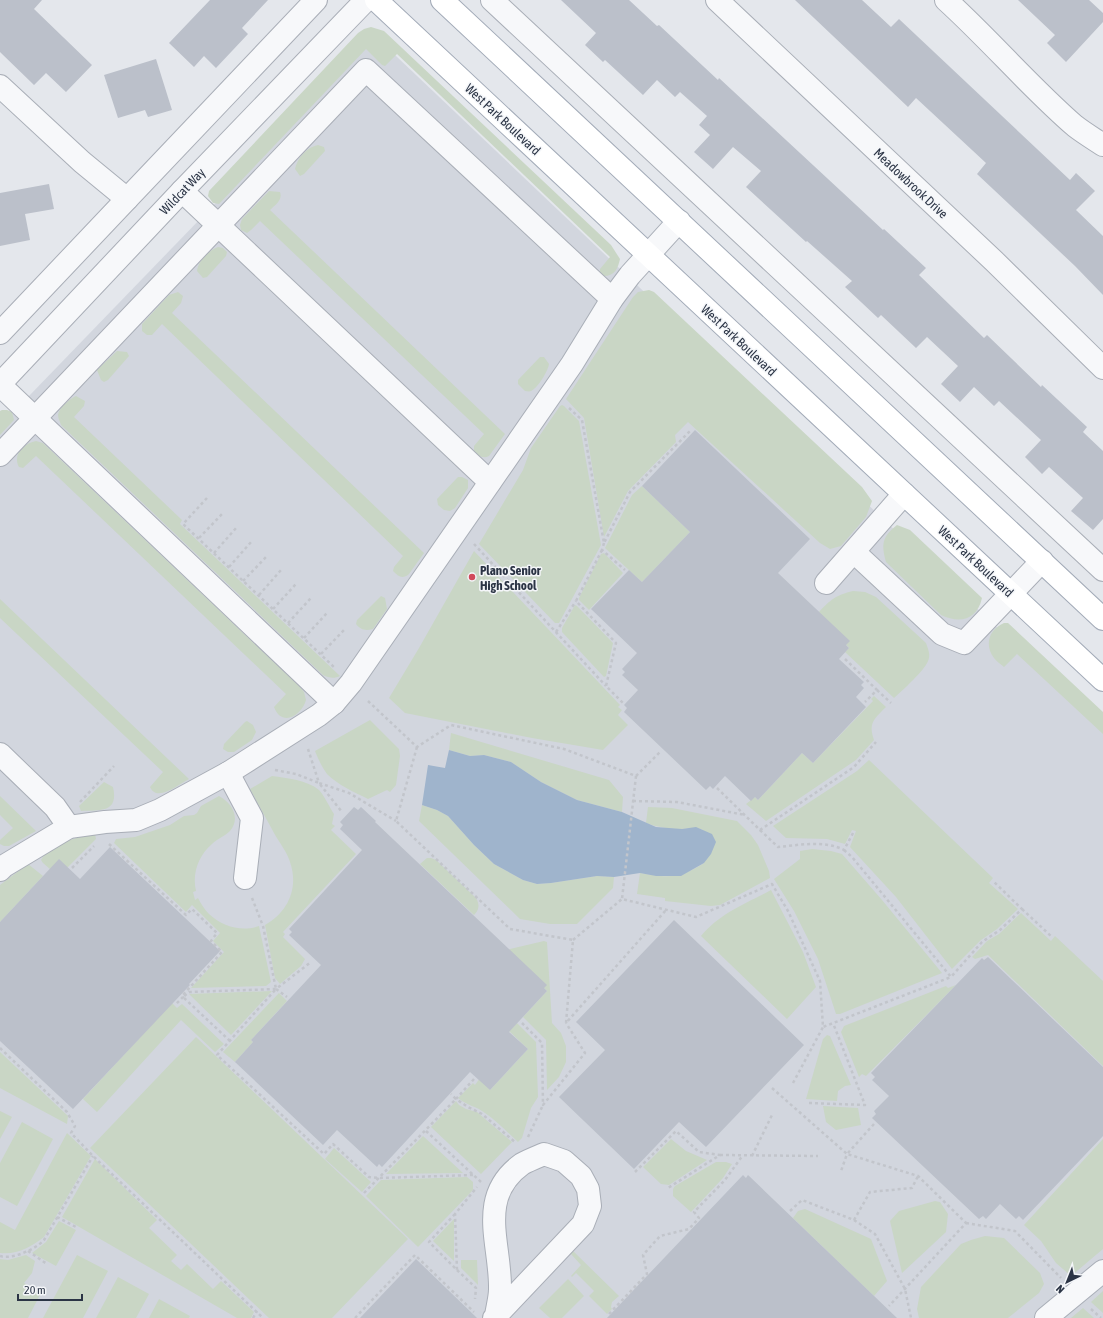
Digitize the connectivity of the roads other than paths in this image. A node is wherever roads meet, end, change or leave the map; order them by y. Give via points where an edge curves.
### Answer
1 (316, 0) edge
2 (366, 0) edge
3 (376, 0) edge
4 (442, 0) edge
5 (492, 0) edge
6 (717, 0) edge
7 (946, 0) edge
8 (0, 86) edge
9 (1103, 145) edge
10 (182, 191) junction
11 (127, 200) junction
12 (679, 222) junction
13 (219, 226) junction
14 (648, 255) junction
15 (612, 299) junction
16 (0, 333) edge
17 (1103, 368) edge
18 (0, 384) edge
19 (35, 418) junction
20 (0, 455) edge
21 (490, 482) junction
22 (904, 494) junction
23 (854, 552) junction
24 (1042, 561) junction
25 (1103, 570) edge
26 (826, 583) dead end
27 (1011, 594) junction
28 (1103, 619) edge
29 (1103, 680) edge
30 (334, 703) junction
31 (0, 754) edge
32 (228, 773) junction
33 (69, 827) junction
34 (0, 870) edge
35 (244, 878) road end
36 (1103, 1271) edge
37 (495, 1317) edge
38 (1046, 1318) edge

1 - 11 street
2 - 10 street, Wildcat Way
3 - 14 main road, West Park Boulevard
4 - 12 main road
5 - 25 street
6 - 17 street, Meadowbrook Drive
7 - 9 street via 1076,127
8 - 11 street
10 - 13 street
10 - 18 street, Wildcat Way
11 - 16 street
12 - 14 street
12 - 24 main road
13 - 15 street via 366,70
13 - 19 street
13 - 21 street
14 - 15 street
14 - 22 main road, West Park Boulevard
15 - 21 street via 572,364
18 - 19 street
19 - 20 street
19 - 30 street
21 - 30 street via 351,683
22 - 23 street
22 - 27 main road, West Park Boulevard
23 - 26 street
23 - 27 street via 942,634 964,643
24 - 27 street
24 - 28 main road
27 - 29 main road, West Park Boulevard
30 - 32 street
31 - 33 street via 56,807
32 - 33 street via 160,810 136,820
32 - 35 street via 252,818
33 - 34 street
36 - 38 street
37 - 37 street via 583,1224 590,1206 588,1189 581,1176 564,1161 544,1154 523,1164 509,1177 497,1194 494,1217 500,1289

